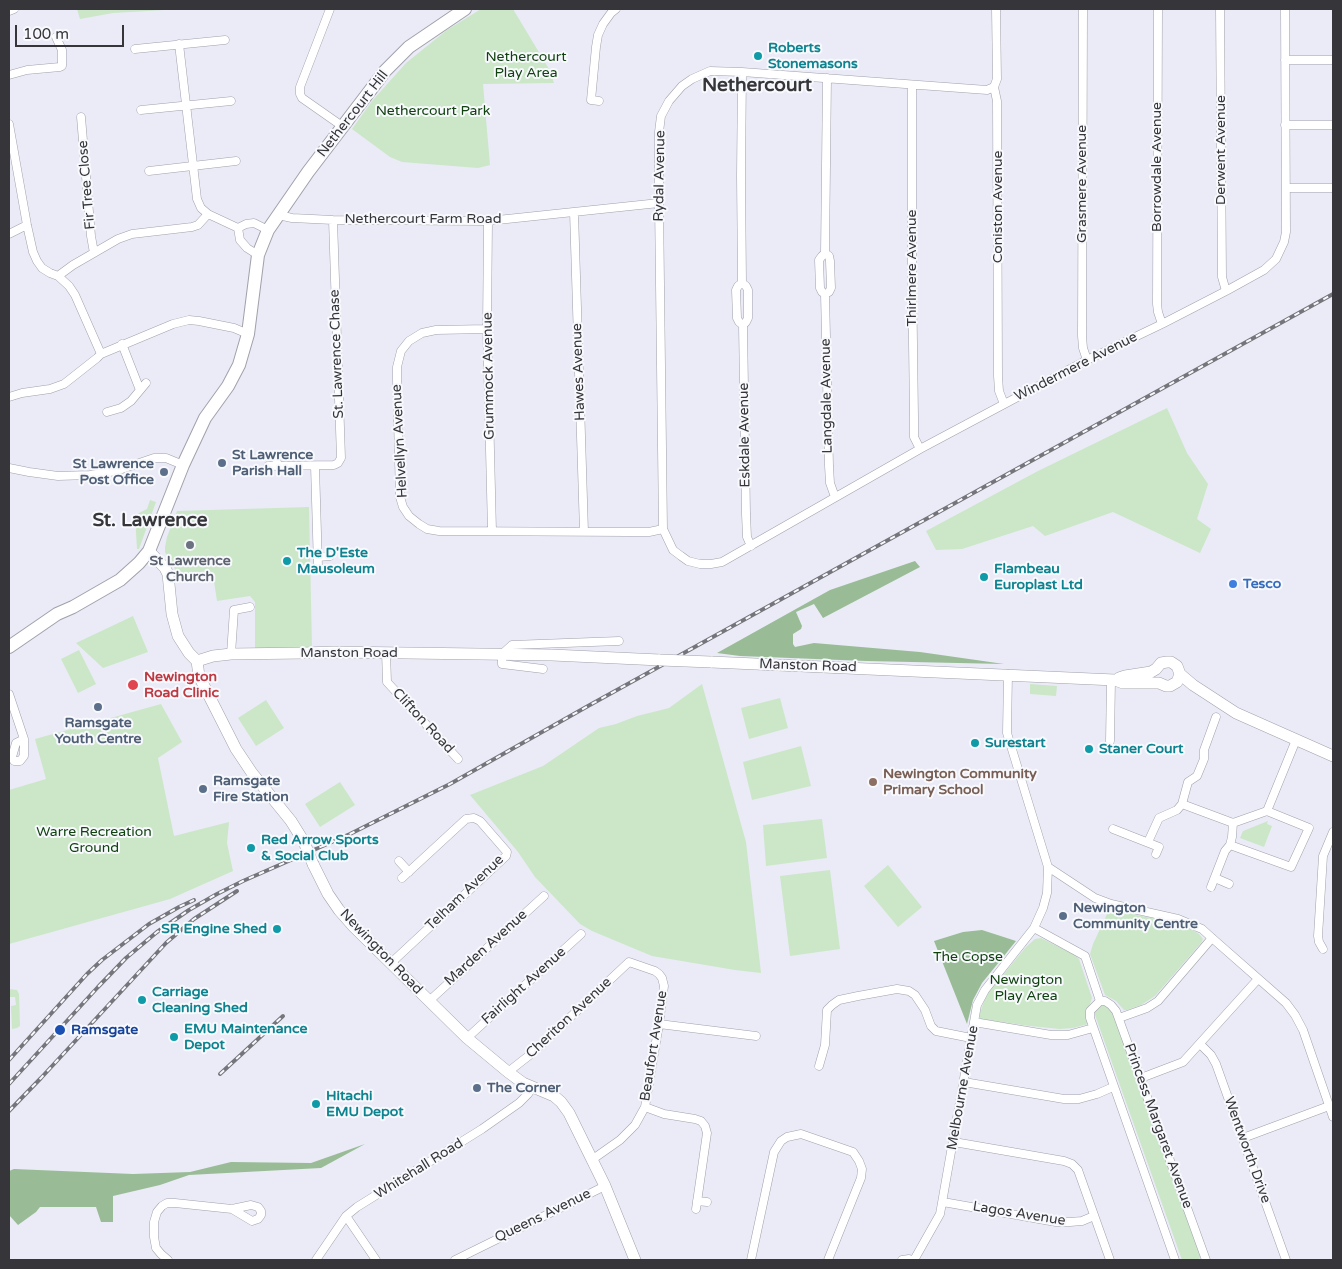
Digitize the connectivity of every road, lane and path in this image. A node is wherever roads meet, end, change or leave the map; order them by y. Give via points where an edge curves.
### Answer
1 (14, 9) edge
2 (330, 9) edge
3 (465, 9) edge
4 (616, 9) edge
5 (996, 9) edge
6 (1083, 9) edge
7 (1158, 9) edge
8 (1220, 9) edge
9 (1285, 9) edge
10 (9, 10) edge
11 (56, 38) dead end
12 (225, 40) dead end
13 (179, 44) junction
14 (135, 49) dead end
15 (1285, 60) junction
16 (1333, 60) edge
17 (742, 72) junction
18 (9, 74) edge
19 (827, 78) junction
20 (912, 85) junction
21 (994, 87) junction
22 (231, 100) dead end
23 (599, 101) dead end
24 (186, 106) junction
25 (141, 110) dead end
26 (81, 118) dead end
27 (9, 124) edge
28 (1285, 125) junction
29 (1333, 125) edge
30 (342, 126) junction
31 (12, 159) edge
32 (236, 161) dead end
33 (193, 166) junction
34 (149, 171) dead end
35 (1286, 188) junction
36 (1333, 188) edge
37 (659, 203) junction
38 (574, 212) junction
39 (208, 214) junction
40 (278, 215) junction
41 (333, 220) junction
42 (488, 221) junction
43 (27, 225) junction
44 (238, 228) junction
45 (268, 230) junction
46 (9, 234) edge
47 (94, 253) junction
48 (258, 255) junction
49 (58, 276) junction
50 (742, 283) junction
51 (1226, 292) junction
52 (1162, 324) junction
53 (742, 325) junction
54 (488, 329) junction
55 (248, 334) junction
56 (122, 344) junction
57 (101, 354) junction
58 (1087, 360) junction
59 (146, 382) dead end
60 (140, 390) junction
61 (9, 397) edge
62 (1004, 404) junction
63 (107, 412) dead end
64 (920, 449) junction
65 (276, 455) dead end
66 (184, 465) junction
67 (277, 465) junction
68 (268, 466) dead end
69 (315, 466) junction
70 (9, 468) edge
71 (835, 497) junction
72 (663, 529) junction
73 (492, 531) junction
74 (584, 532) junction
75 (751, 546) junction
76 (149, 551) junction
77 (330, 556) dead end
78 (318, 557) junction
79 (318, 567) dead end
80 (250, 607) dead end
81 (619, 641) dead end
82 (9, 647) edge
83 (386, 652) junction
84 (231, 654) junction
85 (502, 654) junction
86 (197, 661) junction
87 (544, 669) dead end
88 (1156, 669) junction
89 (1008, 674) junction
90 (1180, 674) junction
91 (1113, 680) junction
92 (1159, 683) junction
93 (1174, 684) junction
94 (9, 694) edge
95 (1236, 713) junction
96 (1216, 717) dead end
97 (24, 739) dead end
98 (1296, 740) junction
99 (1110, 741) dead end
100 (1333, 756) edge
101 (458, 759) dead end
102 (1182, 804) junction
103 (1267, 811) junction
104 (1233, 824) junction
105 (1113, 828) dead end
106 (1333, 832) edge
107 (1148, 842) junction
108 (1230, 845) junction
109 (1156, 854) dead end
110 (398, 861) dead end
111 (1048, 867) junction
112 (409, 872) junction
113 (402, 878) dead end
114 (1215, 878) junction
115 (1229, 884) dead end
116 (1211, 887) dead end
117 (544, 896) dead end
118 (1034, 928) junction
119 (581, 934) dead end
120 (1212, 938) junction
121 (1323, 949) dead end
122 (629, 962) joint
123 (391, 963) junction
124 (1258, 979) junction
125 (429, 1001) junction
126 (1100, 1001) junction
127 (1119, 1018) junction
128 (974, 1022) junction
129 (659, 1024) junction
130 (1093, 1028) junction
131 (756, 1036) dead end
132 (467, 1038) junction
133 (971, 1038) junction
134 (1200, 1044) junction
135 (819, 1066) dead end
136 (508, 1072) junction
137 (1140, 1078) junction
138 (964, 1082) junction
139 (1113, 1087) junction
140 (532, 1088) junction
141 (1330, 1106) junction
142 (645, 1108) junction
143 (1333, 1116) edge
144 (1243, 1138) junction
145 (954, 1142) junction
146 (592, 1160) junction
147 (605, 1186) junction
148 (707, 1202) dead end
149 (943, 1202) junction
150 (232, 1209) dead end
151 (346, 1216) junction
152 (1094, 1216) junction
153 (168, 1260) edge
154 (316, 1260) edge
155 (376, 1260) edge
156 (455, 1260) edge
157 (635, 1260) edge
158 (751, 1260) edge
159 (828, 1260) edge
160 (902, 1260) edge
161 (913, 1260) edge
162 (1110, 1260) edge
163 (1175, 1260) edge
164 (1206, 1260) edge
165 (1286, 1260) edge

1 - 10 street
2 - 30 street via 300,94
3 - 30 main road, Nethercourt Hill via 408,47
4 - 23 street via 603,24 596,47 592,100
5 - 21 street, Coniston Avenue via 997,79
6 - 58 street, Grasmere Avenue via 1082,336
7 - 52 street, Borrowdale Avenue via 1157,304
8 - 51 street, Derwent Avenue via 1221,268
9 - 15 street, Windermere Avenue
11 - 18 street via 62,50 62,70 27,70
12 - 13 street
13 - 14 street
13 - 24 street
15 - 16 street
15 - 28 street, Windermere Avenue
17 - 19 street, Rydal Avenue
17 - 37 street, Rydal Avenue via 705,72 687,82 669,101 661,116 659,132
17 - 50 street, Eskdale Avenue
19 - 20 street, Rydal Avenue
19 - 71 street, Langdale Avenue via 825,254 819,260 820,288 825,294 830,483
20 - 21 street, Rydal Avenue via 987,90
20 - 64 street, Thirlmere Avenue via 914,437
21 - 62 street, Coniston Avenue via 997,101 999,391
22 - 24 street
24 - 25 street
24 - 33 street
26 - 47 street, Fir Tree Close
27 - 31 street
28 - 29 street
28 - 35 street, Windermere Avenue
30 - 40 main road, Nethercourt Hill
31 - 43 street
32 - 33 street
33 - 34 street
33 - 39 street via 197,200
35 - 36 street
35 - 51 street, Windermere Avenue via 1286,232 1276,259 1264,270
37 - 38 street, Nethercourt Farm Road
37 - 72 street, Rydal Avenue
38 - 42 street, Nethercourt Farm Road
38 - 74 street, Hawes Avenue
39 - 44 street
39 - 47 street via 192,227 132,234
40 - 41 street, Nethercourt Farm Road
40 - 45 main road, Nethercourt Hill
41 - 42 street, Nethercourt Farm Road
41 - 69 street, St. Lawrence Chase via 341,458 334,465
42 - 54 street, Grummock Avenue
43 - 46 street
43 - 49 street via 37,262
44 - 45 street via 254,223
44 - 48 street via 240,240
45 - 48 main road, Nethercourt Hill
47 - 49 street
48 - 55 main road, Nethercourt Hill
49 - 57 street via 75,294
50 - 53 street, Eskdale Avenue via 736,290 737,318
50 - 53 street, Eskdale Avenue via 748,290 748,318
51 - 52 street, Windermere Avenue
52 - 58 street, Windermere Avenue
53 - 75 street, Eskdale Avenue via 746,514 747,537
54 - 73 street, Grummock Avenue
54 - 73 street, Helvellyn Avenue via 422,332 401,351 396,380 403,507 427,529
55 - 56 street via 234,328 189,320
55 - 66 main road, Nethercourt Hill via 239,365 205,418
56 - 57 street
56 - 60 street
57 - 61 street via 64,384
58 - 62 street, Windermere Avenue
59 - 60 street
60 - 63 street via 121,408
62 - 64 street, Windermere Avenue
64 - 71 street, Windermere Avenue
65 - 67 street
66 - 70 street via 166,458 154,458 116,471 58,476
66 - 76 main road, Nethercourt Hill
67 - 68 street, St. Lawrence Chase
67 - 69 street, St. Lawrence Chase
69 - 78 street
71 - 75 street, Windermere Avenue
72 - 74 street, Helvellyn Avenue
72 - 75 street, Windermere Avenue via 673,550 688,561 700,564 722,562
73 - 74 street, Helvellyn Avenue
76 - 82 main road via 120,580 57,614
76 - 86 main road, Newington Road via 168,574 178,636
77 - 78 street
78 - 79 street
80 - 84 street via 234,610
81 - 85 street, Manston Road via 512,644
83 - 84 main road, Manston Road
83 - 85 main road, Manston Road
83 - 101 street, Clifton Road via 388,682
84 - 86 main road, Manston Road
85 - 87 street via 502,664
85 - 89 main road, Manston Road, bridge
86 - 123 main road, Newington Road, bridge via 199,676 244,764 291,821 339,910
88 - 90 main road, Manston Road via 1162,663 1171,662
88 - 91 main road, Manston Road
88 - 92 main road
89 - 91 main road, Manston Road
89 - 111 street via 1007,733
90 - 93 main road
90 - 95 main road, Manston Road
91 - 92 main road, Manston Road
91 - 99 street
92 - 93 main road, Manston Road via 1166,686
93 - 95 main road, Manston Road via 1219,710
94 - 97 street
95 - 98 main road, Manston Road
96 - 102 street via 1204,759 1197,776 1188,782
98 - 100 main road, Manston Road
98 - 103 street
102 - 104 street
102 - 107 street via 1177,810 1159,818
103 - 104 street
103 - 108 street via 1309,828 1291,867
104 - 108 street
105 - 107 street
106 - 121 street via 1323,856 1318,936
107 - 109 street via 1159,847
108 - 114 street
110 - 112 street
111 - 118 street via 1044,908
111 - 120 street via 1095,898 1178,919 1202,929
112 - 113 street, Telham Avenue
112 - 123 street, Telham Avenue via 466,819 480,821 507,852
114 - 115 street
114 - 116 street
117 - 125 street, Marden Avenue
118 - 126 street via 1085,956
118 - 128 street, Melbourne Avenue via 985,990 977,1005
119 - 132 street, Fairlight Avenue
120 - 124 street
120 - 127 street via 1158,1000 1148,1008
122 - 129 street, Beaufort Avenue via 655,971 662,978 664,986
122 - 136 street, Cheriton Avenue
123 - 125 main road, Newington Road
124 - 134 street
124 - 141 street via 1295,1015
125 - 132 main road, Newington Road
126 - 127 street, Princess Margaret Avenue via 1111,1005
126 - 130 street, Princess Margaret Avenue via 1090,1011
127 - 137 street, Princess Margaret Avenue
128 - 130 street via 1051,1035 1068,1035
128 - 133 street, Melbourne Avenue
129 - 131 street
129 - 142 street, Beaufort Avenue
130 - 139 street, Princess Margaret Avenue
132 - 136 main road, Newington Road
133 - 135 street via 936,1031 915,995 897,989 839,1000 832,1005 827,1010 825,1045
133 - 138 street, Melbourne Avenue
134 - 137 street via 1183,1062
134 - 144 street, Wentworth Drive via 1216,1064
136 - 140 main road, Newington Road
137 - 164 street, Princess Margaret Avenue
138 - 139 street via 1064,1100 1079,1099
138 - 145 street, Melbourne Avenue
139 - 163 street, Princess Margaret Avenue
140 - 146 main road, Newington Road via 561,1102
140 - 151 street, Whitehall Road via 518,1103 482,1129
141 - 143 street
141 - 144 street
142 - 146 street, Beaufort Avenue via 636,1124 620,1140
142 - 148 street via 695,1118 705,1126 707,1133 698,1161 696,1205
144 - 165 street, Wentworth Drive
145 - 149 street, Melbourne Avenue
145 - 152 street via 1072,1164 1078,1170
146 - 147 main road, Newington Road
147 - 156 street, Queens Avenue
147 - 157 main road, Newington Road
149 - 152 street, Lagos Avenue via 1056,1222 1082,1221
149 - 161 street, Melbourne Avenue via 935,1225
150 - 153 street via 175,1203 162,1206 154,1222 154,1238 156,1248
151 - 154 street, Whitehall Road
151 - 155 street
152 - 162 street
158 - 159 street via 774,1152 787,1136 801,1134 853,1152 862,1169
160 - 161 street, Melbourne Avenue

